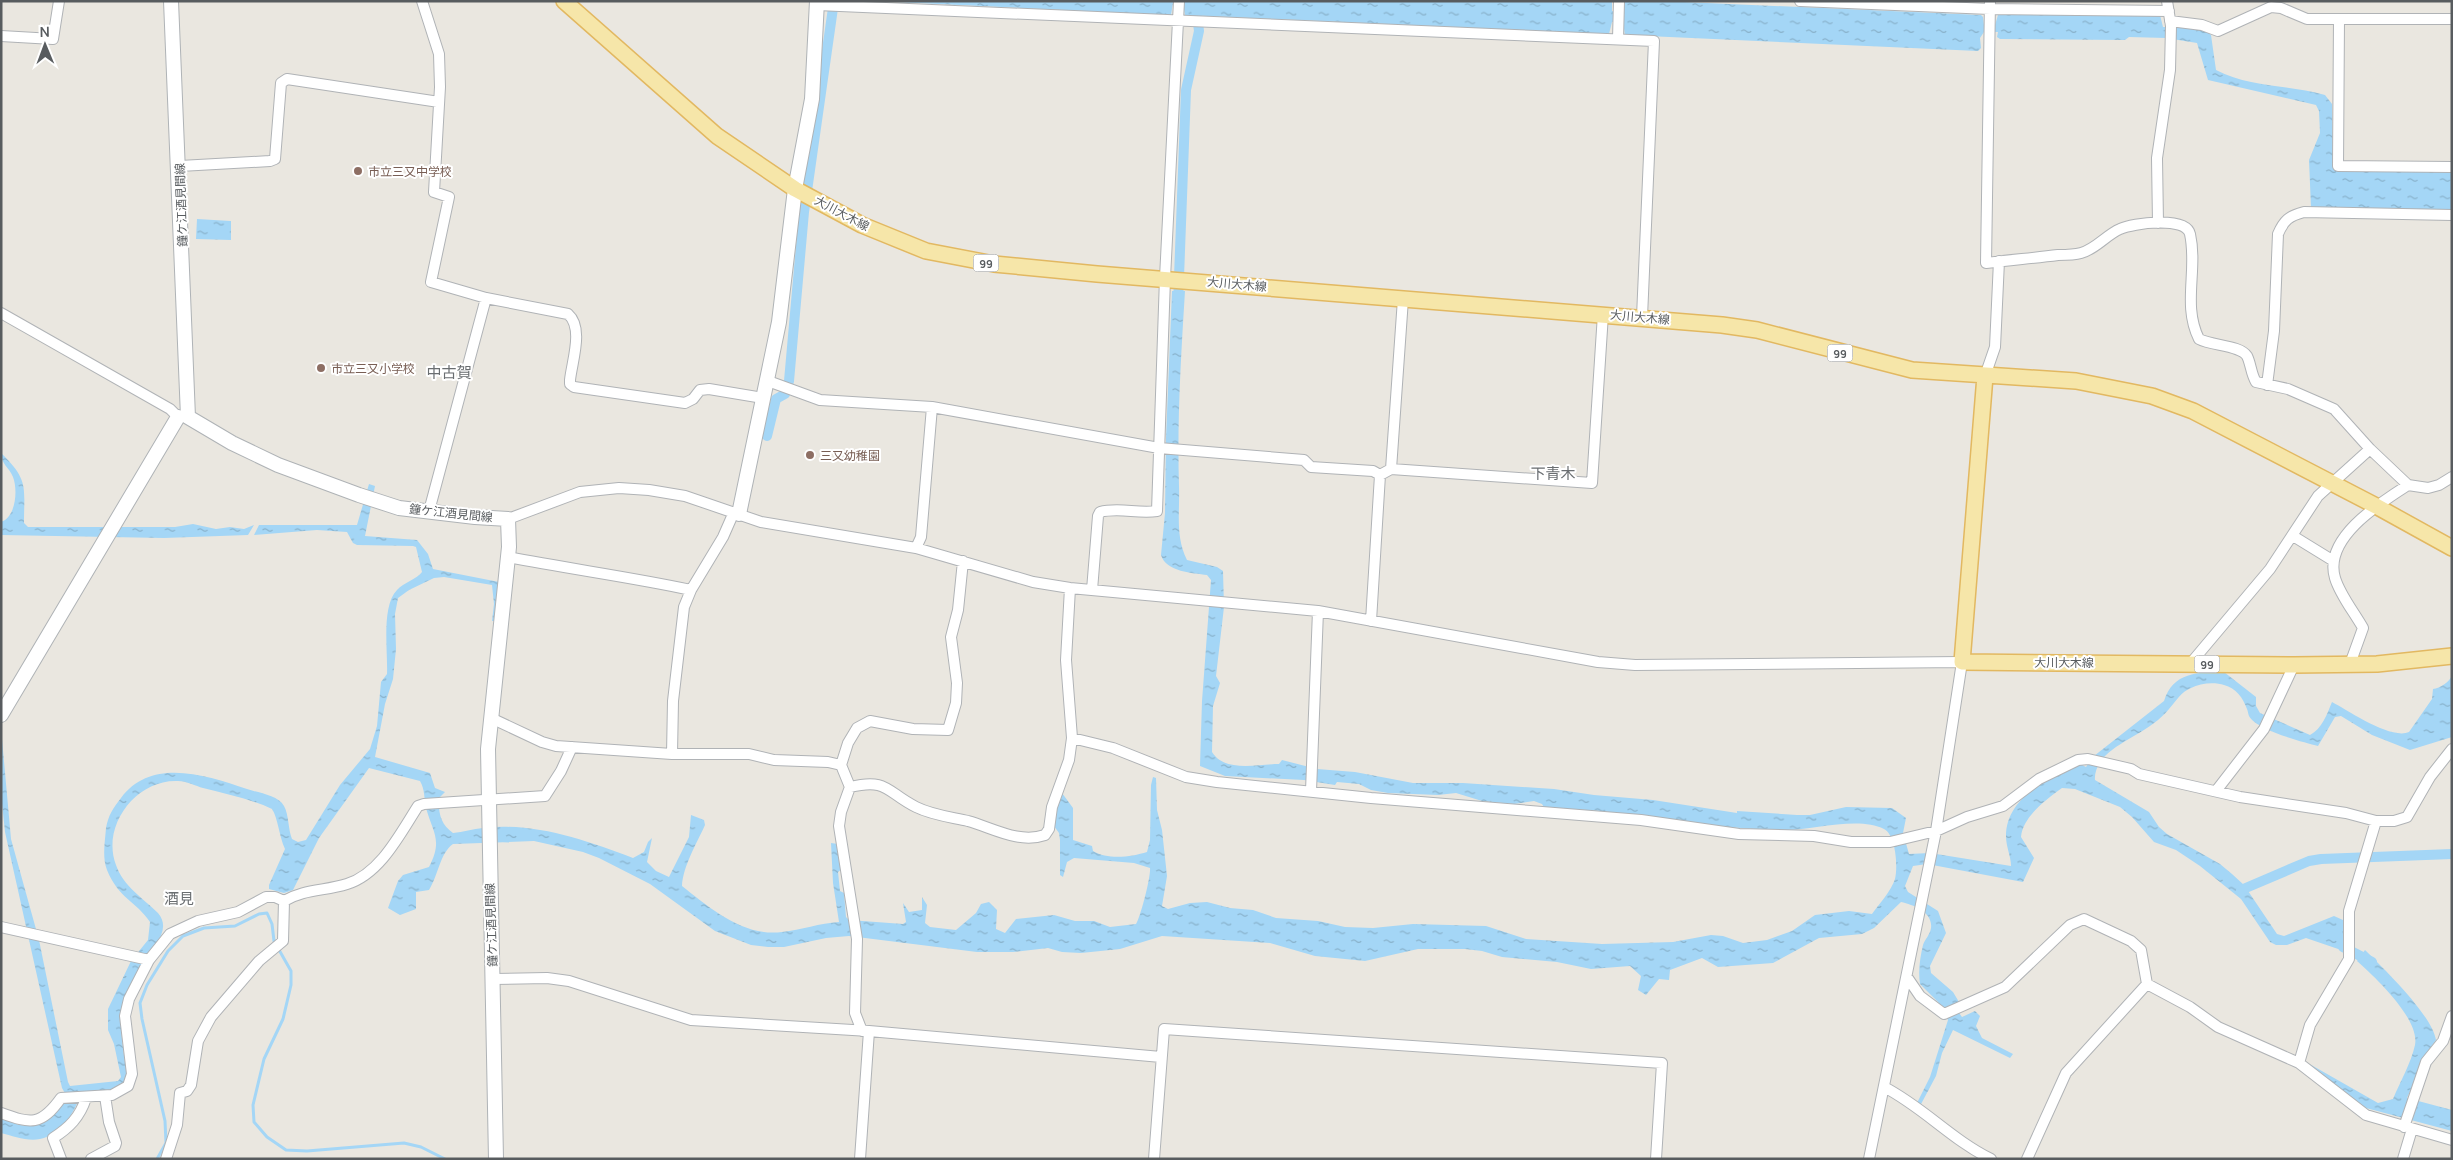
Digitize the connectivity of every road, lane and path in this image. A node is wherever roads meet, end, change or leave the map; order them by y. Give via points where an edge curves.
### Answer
1 (59, 1) edge
2 (171, 1) edge
3 (422, 1) edge
4 (564, 1) edge
5 (1179, 1) edge
6 (1619, 1) edge
7 (1800, 1) edge
8 (819, 4) edge
9 (869, 4) edge
10 (1989, 9) edge
11 (2169, 11) edge
12 (2339, 18) junction
13 (1179, 19) junction
14 (2452, 19) edge
15 (1, 36) edge
16 (1618, 39) junction
17 (439, 102) junction
18 (180, 166) junction
19 (2452, 167) edge
20 (798, 189) junction
21 (2452, 215) edge
22 (2158, 223) junction
23 (1999, 261) junction
24 (1165, 278) junction
25 (486, 298) junction
26 (1403, 299) junction
27 (1, 313) edge
28 (1603, 314) junction
29 (1642, 317) junction
30 (1985, 376) junction
31 (768, 381) junction
32 (2267, 385) junction
33 (763, 398) junction
34 (932, 407) junction
35 (183, 417) junction
36 (1160, 448) junction
37 (2370, 448) junction
38 (1391, 469) junction
39 (1380, 475) junction
40 (2452, 477) edge
41 (2332, 483) junction
42 (2408, 485) junction
43 (2376, 506) junction
44 (429, 511) junction
45 (736, 513) junction
46 (508, 519) junction
47 (2293, 536) junction
48 (916, 548) junction
49 (2452, 548) edge
50 (508, 557) junction
51 (2332, 560) junction
52 (963, 561) junction
53 (1070, 588) junction
54 (691, 590) junction
55 (1092, 590) junction
56 (1318, 611) junction
57 (1371, 621) junction
58 (2452, 656) edge
59 (1962, 662) junction
60 (2190, 664) junction
61 (2350, 664) junction
62 (2294, 665) junction
63 (1, 715) edge
64 (493, 719) junction
65 (1072, 738) junction
66 (572, 747) junction
67 (2452, 748) edge
68 (672, 754) junction
69 (841, 765) junction
70 (850, 787) junction
71 (1311, 789) junction
72 (2216, 791) junction
73 (488, 800) junction
74 (2376, 822) junction
75 (1936, 831) junction
76 (284, 901) junction
77 (1, 927) edge
78 (149, 960) junction
79 (1907, 977) junction
80 (493, 979) junction
81 (2147, 984) junction
82 (2452, 1016) edge
83 (865, 1031) junction
84 (1161, 1057) junction
85 (2299, 1063) junction
86 (1884, 1087) junction
87 (105, 1096) junction
88 (86, 1098) junction
89 (1, 1113) edge
90 (2408, 1128) junction
91 (2452, 1140) edge
92 (61, 1159) edge
93 (91, 1159) edge
94 (166, 1159) edge
95 (496, 1159) edge
96 (860, 1159) edge
97 (1154, 1159) edge
98 (1656, 1159) edge
99 (1869, 1159) edge
100 (1991, 1159) edge
101 (2027, 1159) edge
102 (2403, 1159) edge

1 - 15 street via 53,39
2 - 18 main road, 鐘ケ江酒見間線
3 - 17 street via 439,54
4 - 20 main road, 大川大木線 / 99 via 717,136
5 - 13 street
6 - 16 street
7 - 10 street
8 - 9 street via 843,7
8 - 20 main road via 812,98
9 - 13 street
10 - 11 street
10 - 23 street via 1986,263
11 - 12 street via 2218,31 2271,7 2307,19
11 - 22 street via 2170,70 2157,158
12 - 14 street
12 - 19 street via 2338,166
13 - 16 street
13 - 24 street
16 - 29 street via 1654,42
17 - 18 street via 287,79 281,84 275,159 270,162
17 - 25 street via 434,192 449,197 431,282
18 - 35 main road, 鐘ケ江酒見間線
20 - 24 main road, 大川大木線 / 99 via 862,225 926,251 994,264
20 - 31 main road
21 - 32 street via 2304,212 2290,216 2278,234 2274,331
22 - 23 street via 2120,229 2080,253
22 - 32 street via 2178,223 2190,232 2192,273 2189,300 2199,339 2208,344 2241,350 2256,382
23 - 30 street via 1995,347
24 - 26 main road, 大川大木線 / 99
24 - 36 street
25 - 33 street via 568,314 573,319 577,329 570,384 574,387 685,403 700,390 709,389
25 - 44 street
26 - 28 main road, 大川大木線 / 99
26 - 38 street
27 - 35 street
28 - 29 main road, 大川大木線 / 99
28 - 38 street via 1592,483
29 - 30 main road, 大川大木線 / 99 via 1757,330 1912,370
30 - 41 main road, 大川大木線 / 99 via 2076,381 2152,396 2193,412
30 - 59 main road
31 - 33 main road
31 - 34 street via 820,400
32 - 37 street via 2280,386 2328,405
33 - 45 main road
34 - 36 street
34 - 48 street via 921,537
35 - 44 main road, 鐘ケ江酒見間線 via 278,465 399,508
35 - 63 main road
36 - 39 street via 1304,460 1311,467 1373,471
36 - 55 street via 1157,511 1142,514 1110,509 1098,516
37 - 41 street
37 - 42 street
38 - 39 street
39 - 57 street
40 - 42 street via 2428,488
41 - 43 main road, 大川大木線 / 99
41 - 47 street via 2318,496
42 - 43 street
43 - 49 main road, 大川大木線 / 99
43 - 51 street via 2343,538
44 - 46 main road, 鐘ケ江酒見間線
45 - 46 street via 685,496 619,488 580,492
45 - 48 street via 761,522
45 - 54 street
46 - 50 main road, 鐘ケ江酒見間線
47 - 51 street
47 - 60 street via 2270,569
48 - 52 street
50 - 54 street
50 - 64 main road, 鐘ケ江酒見間線
51 - 61 street via 2335,579 2363,628
52 - 53 street via 1033,582
52 - 69 street via 958,610 951,637 958,683 948,730 913,729 870,720 857,728
53 - 55 street
53 - 65 street via 1066,653
54 - 68 street via 682,619 676,669
55 - 56 street
56 - 57 street
56 - 71 street
57 - 59 street via 1598,662 1635,665
58 - 61 main road, 大川大木線 / 99
59 - 60 main road, 大川大木線 / 99
59 - 75 street
60 - 62 main road, 大川大木線 / 99
61 - 62 main road, 大川大木線 / 99
62 - 72 street via 2264,730
64 - 66 street via 542,742
64 - 73 main road, 鐘ケ江酒見間線 via 488,749
65 - 70 street via 1049,829 1046,836 1037,838 1014,836 935,814 917,807 881,784
65 - 71 street via 1113,748 1186,777
66 - 68 street
66 - 73 street via 545,796
67 - 74 street via 2430,777 2407,817
68 - 69 street via 749,754 774,760
69 - 70 street
70 - 83 street via 841,812 840,826 857,939 855,1013
71 - 75 street via 1371,798 1640,820 1739,834 1792,834 1851,842 1890,842
72 - 74 street via 2346,813
72 - 75 street via 2138,774 2131,769 2096,760 2078,760 2039,779 2003,806
73 - 76 street via 418,806 374,867 358,880 311,890
73 - 80 main road, 鐘ケ江酒見間線
74 - 85 street via 2349,911 2349,959 2310,1025
75 - 79 street
76 - 78 street via 266,897 238,912 198,921 170,934
76 - 94 street via 283,941 259,961 218,1007 198,1041 191,1085 180,1094 177,1125
77 - 78 street
78 - 87 street via 129,999 126,1016 132,1074 128,1086
79 - 81 street via 1920,996 1944,1014 2005,987 2070,925 2084,919 2131,941 2141,950
79 - 86 street
80 - 83 street via 569,981 691,1020
80 - 95 main road, 鐘ケ江酒見間線
81 - 85 street via 2190,1007 2218,1027
81 - 101 street via 2066,1073
82 - 90 street via 2443,1041 2426,1062
83 - 84 street
83 - 96 street
84 - 97 street
84 - 98 street via 1164,1029 1662,1063
85 - 90 street via 2366,1115
86 - 99 street
86 - 100 street via 1904,1097 1973,1150
87 - 88 street
87 - 93 street via 116,1143
88 - 89 street via 61,1098 51,1111 30,1122
88 - 92 street via 75,1120 53,1138
90 - 91 street
90 - 102 street

